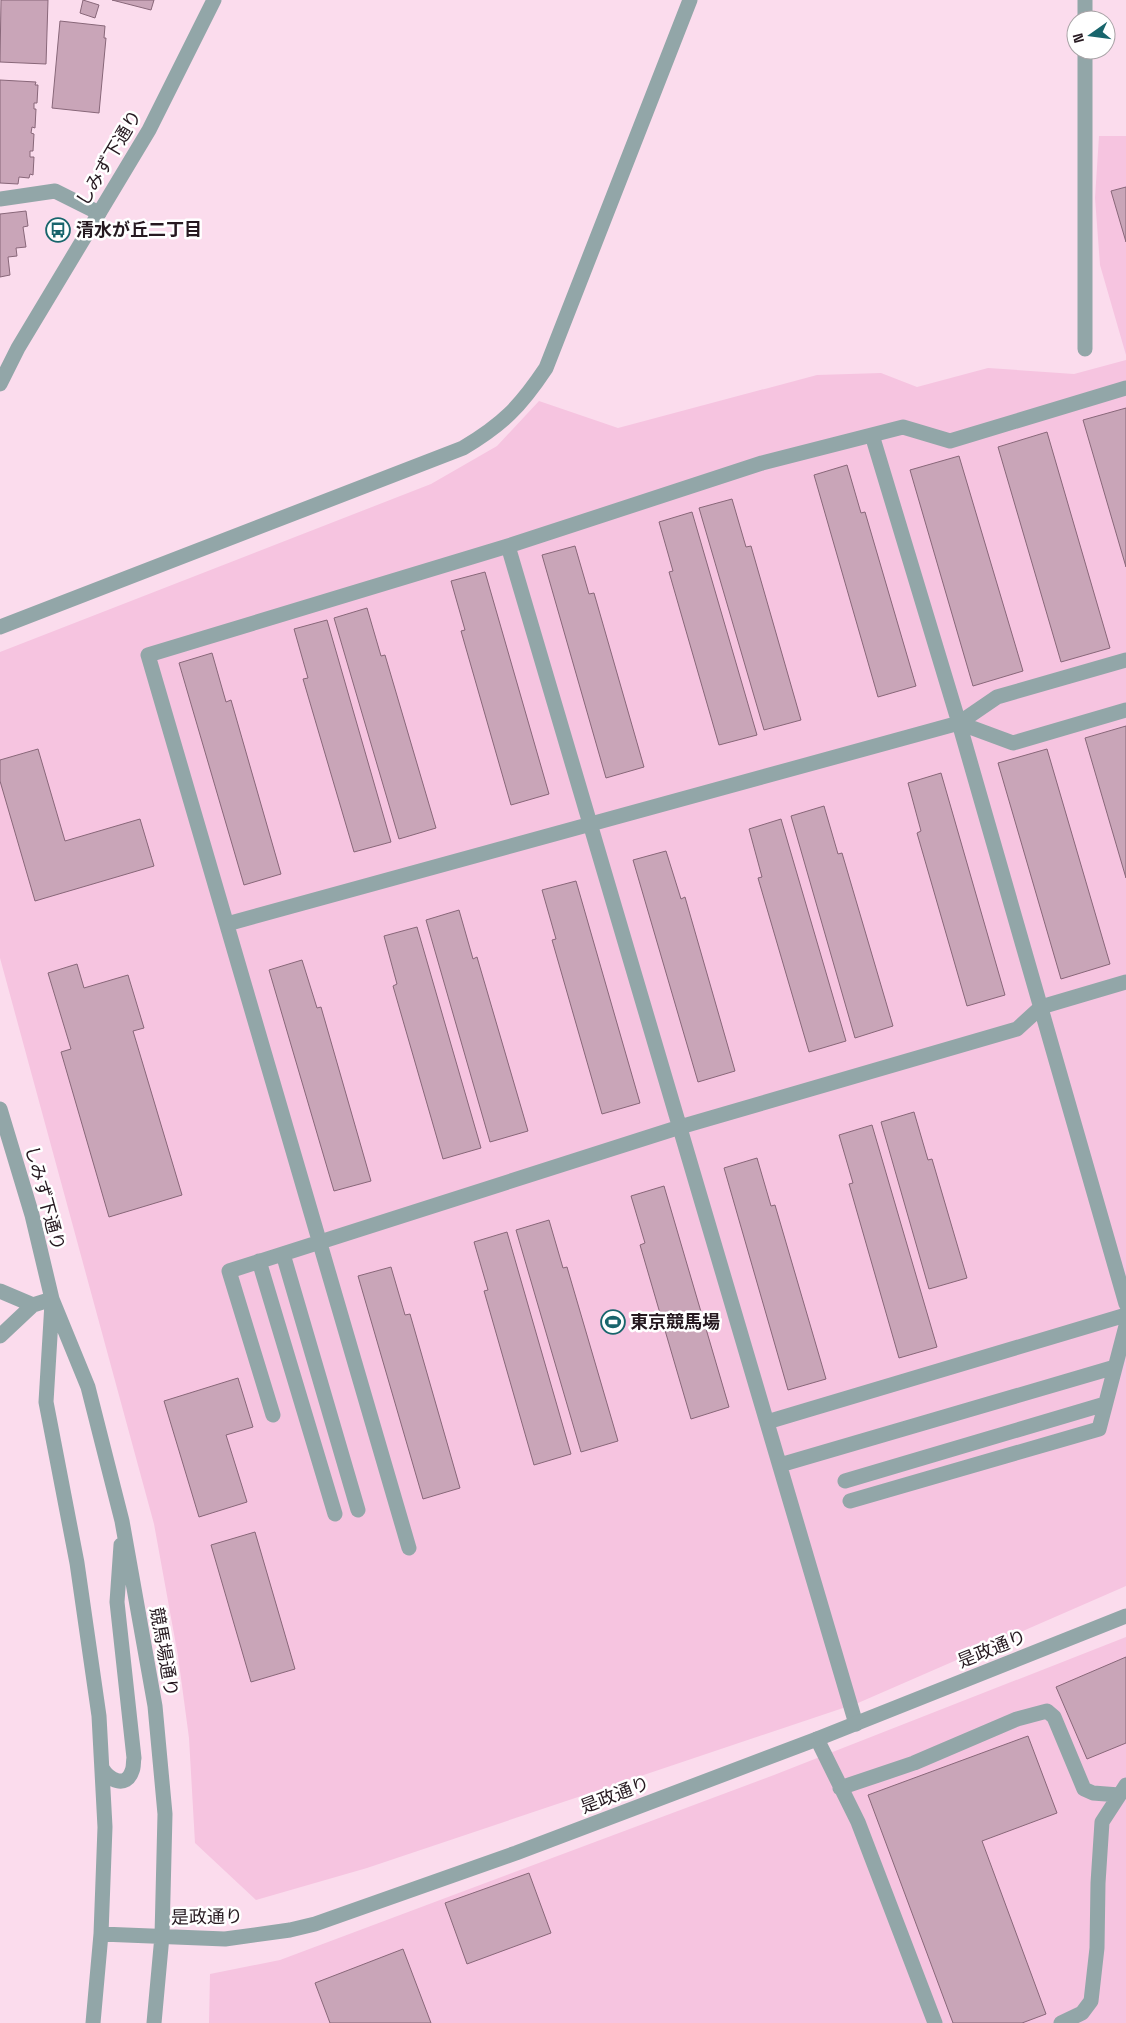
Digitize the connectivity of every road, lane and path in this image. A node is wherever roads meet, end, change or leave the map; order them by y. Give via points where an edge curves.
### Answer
1 (214, 0) edge
2 (690, 0) edge
3 (1085, 60) edge
4 (0, 199) edge
5 (98, 213) junction
6 (1085, 349) dead end
7 (0, 382) edge
8 (1126, 388) edge
9 (872, 435) junction
10 (508, 546) junction
11 (0, 627) edge
12 (1126, 660) edge
13 (1126, 710) edge
14 (958, 723) junction
15 (590, 824) junction
16 (227, 924) junction
17 (1126, 982) edge
18 (1041, 1007) junction
19 (0, 1108) edge
20 (680, 1127) junction
21 (320, 1242) junction
22 (283, 1254) junction
23 (259, 1261) junction
24 (0, 1291) edge
25 (52, 1299) junction
26 (1126, 1304) edge
27 (33, 1305) junction
28 (1126, 1316) edge
29 (1126, 1326) edge
30 (0, 1336) edge
31 (1115, 1368) junction
32 (1106, 1404) junction
33 (273, 1415) dead end
34 (767, 1422) junction
35 (780, 1465) junction
36 (845, 1481) dead end
37 (850, 1501) dead end
38 (358, 1510) dead end
39 (335, 1514) dead end
40 (122, 1521) junction
41 (409, 1548) dead end
42 (1126, 1616) edge
43 (856, 1724) junction
44 (817, 1739) junction
45 (102, 1768) junction
46 (840, 1788) junction
47 (1123, 1790) edge
48 (101, 1934) junction
49 (162, 1936) junction
50 (93, 2023) edge
51 (154, 2023) edge
52 (935, 2023) edge
53 (1061, 2023) edge

1 - 5 street, しみず下通り via 149,130
2 - 11 street via 546,368 517,408 491,432 463,448
3 - 6 street
4 - 5 street via 55,191
5 - 7 street, しみず下通り
8 - 9 street via 950,441 903,427
9 - 10 street via 762,462
9 - 14 street
10 - 15 street
10 - 16 street via 148,655
12 - 14 street via 998,697
13 - 14 street via 1013,744
14 - 15 street
14 - 18 street
15 - 16 street
15 - 20 street
16 - 21 street
17 - 18 street
18 - 20 street via 1017,1030
18 - 26 street
19 - 25 street, しみず下通り via 32,1215
20 - 21 street
20 - 34 street
21 - 22 street
21 - 41 street
22 - 23 street
22 - 38 street
23 - 33 street via 229,1271
23 - 39 street
24 - 27 street
25 - 27 street
25 - 40 street, 競馬場通り via 88,1387
25 - 45 street via 46,1402 77,1564 99,1716
27 - 30 street
28 - 34 street
29 - 31 street
31 - 32 street
31 - 35 street
32 - 36 street
32 - 37 street via 1099,1429
34 - 35 street
35 - 43 street
40 - 45 street via 117,1602 134,1758 132,1772 124,1780 114,1781
40 - 49 street, 競馬場通り via 155,1706 164,1814
42 - 43 street, 是政通り
43 - 44 street, 是政通り
44 - 46 street
44 - 49 street, 是政通り via 516,1853 315,1924 225,1939
45 - 48 street via 105,1828
46 - 47 street via 914,1763 1017,1719 1047,1711 1054,1717 1084,1790 1093,1793
46 - 52 street via 858,1822
47 - 53 street via 1102,1822 1097,1948 1091,2001 1082,2013
48 - 49 street, 是政通り
48 - 50 street
49 - 51 street, 競馬場通り

